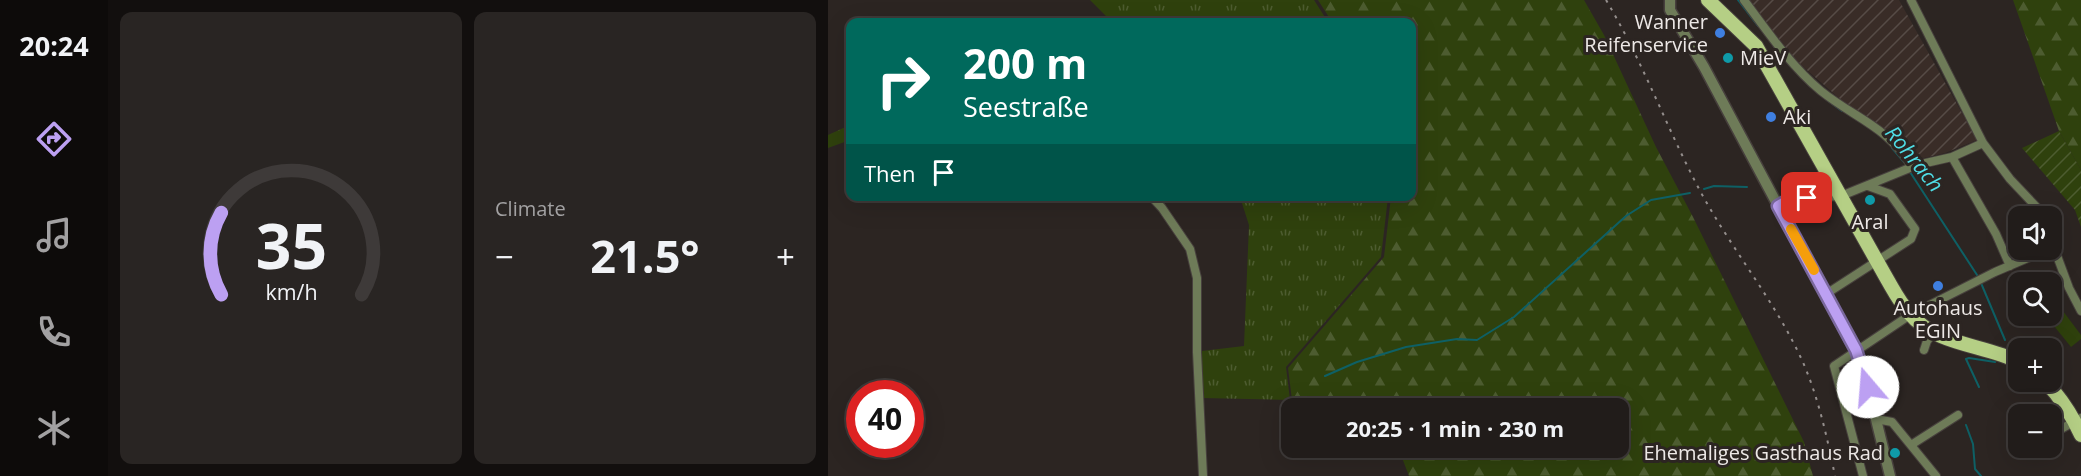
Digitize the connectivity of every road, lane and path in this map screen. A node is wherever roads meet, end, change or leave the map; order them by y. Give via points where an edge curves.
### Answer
1 (1708, 0) edge
2 (1744, 0) edge
3 (1911, 0) edge
4 (1669, 1) edge
5 (1983, 143) junction
6 (1952, 157) junction
7 (1911, 168) junction
8 (1868, 186) junction
9 (1841, 196) junction
10 (1156, 201) edge
11 (1778, 206) junction
12 (2036, 206) edge
13 (2024, 260) edge
14 (2059, 260) edge
15 (1877, 261) junction
16 (2010, 266) junction
17 (1826, 294) junction
18 (2081, 311) edge
19 (1910, 315) junction
20 (1933, 333) junction
21 (1856, 350) junction
22 (1924, 350) dead end
23 (2008, 358) edge
24 (2055, 392) edge
25 (1958, 415) dead end
26 (1876, 419) junction
27 (2078, 420) edge
28 (2062, 429) edge
29 (2081, 435) edge
30 (1911, 445) junction
31 (1931, 474) edge
32 (1203, 476) edge
33 (1863, 476) edge
34 (1890, 476) edge

1 - 9 main road via 1756,46
2 - 7 street via 1809,79 1886,135
3 - 5 street
4 - 11 street via 1670,10
5 - 6 street
5 - 12 street
6 - 7 street
6 - 16 street
7 - 8 street
8 - 9 street
8 - 15 street via 1890,194 1915,229 1911,239
9 - 11 street via 1790,199
9 - 15 main road
10 - 32 street via 1190,249 1197,278
11 - 17 street
13 - 16 street
14 - 18 street
15 - 17 street
15 - 19 main road
16 - 19 street
17 - 21 street
19 - 20 main road
19 - 21 street
20 - 22 street
20 - 23 main road
21 - 26 street
21 - 33 street via 1834,366
24 - 27 main road
25 - 30 street
26 - 30 street via 1892,422
26 - 34 street
27 - 28 street
27 - 29 main road
30 - 31 street

